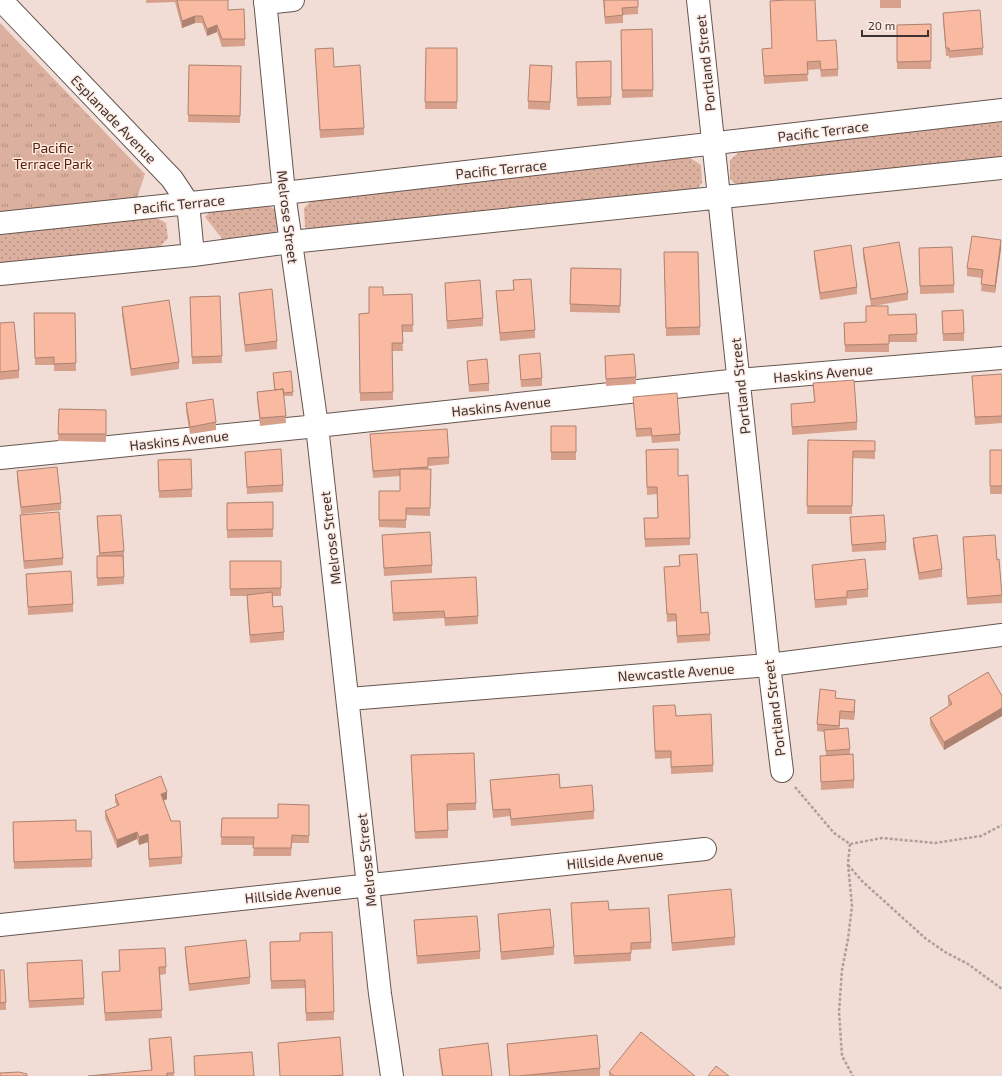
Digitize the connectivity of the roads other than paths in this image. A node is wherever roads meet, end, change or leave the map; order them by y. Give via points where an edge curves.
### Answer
1 (1, 0) edge
2 (293, 0) edge
3 (698, 0) edge
4 (265, 2) edge
5 (1002, 110) edge
6 (715, 144) junction
7 (1002, 168) edge
8 (284, 193) junction
9 (720, 198) junction
10 (188, 203) junction
11 (0, 223) edge
12 (291, 242) junction
13 (193, 255) junction
14 (0, 274) edge
15 (1002, 358) edge
16 (739, 380) junction
17 (317, 426) junction
18 (0, 458) edge
19 (1002, 635) edge
20 (769, 665) junction
21 (349, 699) junction
22 (782, 771) road end
23 (705, 850) dead end
24 (369, 885) junction
25 (0, 925) edge
26 (392, 1076) edge

1 - 10 street, Esplanade Avenue via 172,180
2 - 4 street
3 - 6 street, Portland Street
4 - 8 street, Melrose Street
5 - 6 street, Pacific Terrace
6 - 8 street, Pacific Terrace
6 - 9 street, Portland Street
7 - 9 street
8 - 10 street, Pacific Terrace
8 - 12 street, Melrose Street
9 - 12 street
9 - 16 street, Portland Street
10 - 11 street, Pacific Terrace
10 - 13 street, Esplanade Avenue
12 - 13 street
12 - 17 street, Melrose Street
13 - 14 street
15 - 16 street, Haskins Avenue
16 - 17 street, Haskins Avenue
16 - 20 street, Portland Street
17 - 18 street, Haskins Avenue
17 - 21 street, Melrose Street
19 - 20 street, Newcastle Avenue
20 - 21 street, Newcastle Avenue
20 - 22 street, Portland Street
21 - 24 street, Melrose Street
23 - 24 street, Hillside Avenue
24 - 25 street, Hillside Avenue
24 - 26 street, Melrose Street via 380,994

